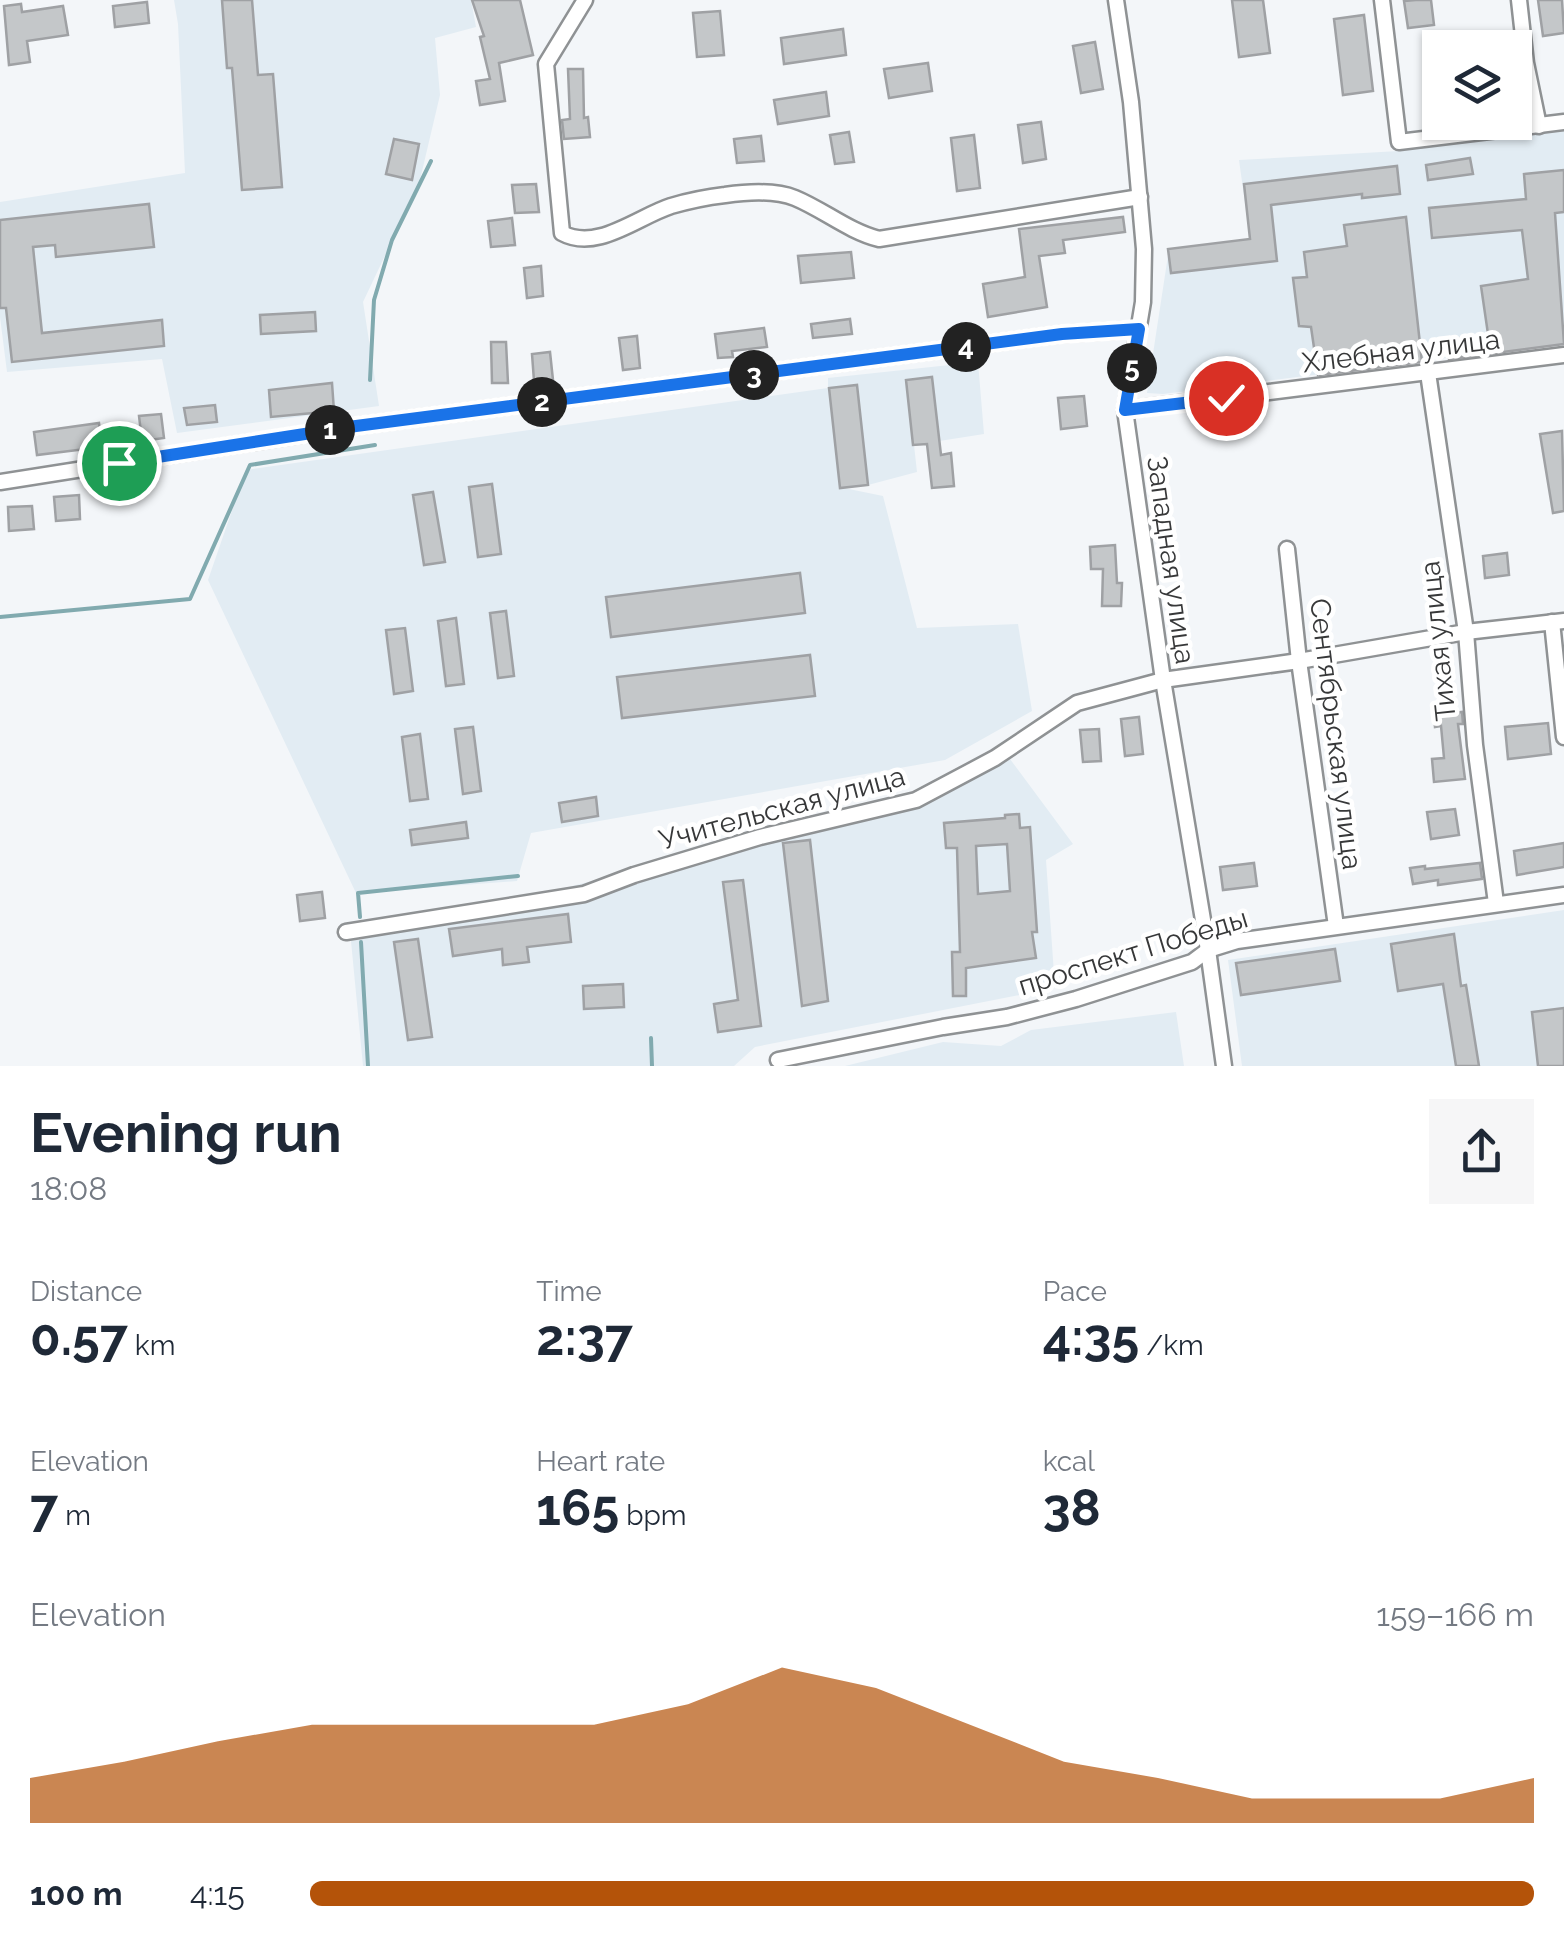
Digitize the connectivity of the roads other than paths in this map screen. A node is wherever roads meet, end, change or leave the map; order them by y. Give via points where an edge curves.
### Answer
1 (585, 0) edge
2 (1116, 0) edge
3 (1382, 0) edge
4 (1518, 0) edge
5 (1564, 122) edge
6 (1539, 126) junction
7 (1140, 198) junction
8 (1139, 329) junction
9 (1564, 355) edge
10 (1428, 373) junction
11 (1125, 410) junction
12 (0, 482) edge
13 (1287, 548) dead end
14 (1558, 622) edge
15 (1466, 632) junction
16 (1299, 661) junction
17 (1163, 680) junction
18 (1564, 737) edge
19 (1564, 895) edge
20 (1496, 904) junction
21 (1336, 926) junction
22 (346, 932) dead end
23 (1208, 950) junction
24 (778, 1060) dead end
25 (1224, 1066) edge

1 - 7 street via 546,64 562,233 574,239 596,238 670,206 726,194 792,196 879,239
2 - 7 street, Западная улица
3 - 6 street via 1400,142
4 - 6 street
5 - 6 street
7 - 8 street, Западная улица
8 - 11 street, Западная улица
8 - 12 street via 376,424
9 - 10 street, Хлебная улица
10 - 11 street, Хлебная улица
10 - 15 street, Тихая улица
11 - 17 street, Западная улица
13 - 16 street, Сентябрьская улица
14 - 15 street, Учительская улица
14 - 18 street
15 - 16 street, Учительская улица
15 - 20 street, Тихая улица
16 - 17 street, Учительская улица
16 - 21 street, Сентябрьская улица
17 - 22 street, Учительская улица via 1077,702 995,758 916,800 760,837 584,894
17 - 23 street, Западная улица
19 - 20 street, проспект Победы
20 - 21 street, проспект Победы
21 - 23 street, проспект Победы
23 - 24 street, проспект Победы via 1192,962 1024,1013
23 - 25 street, Западная улица

